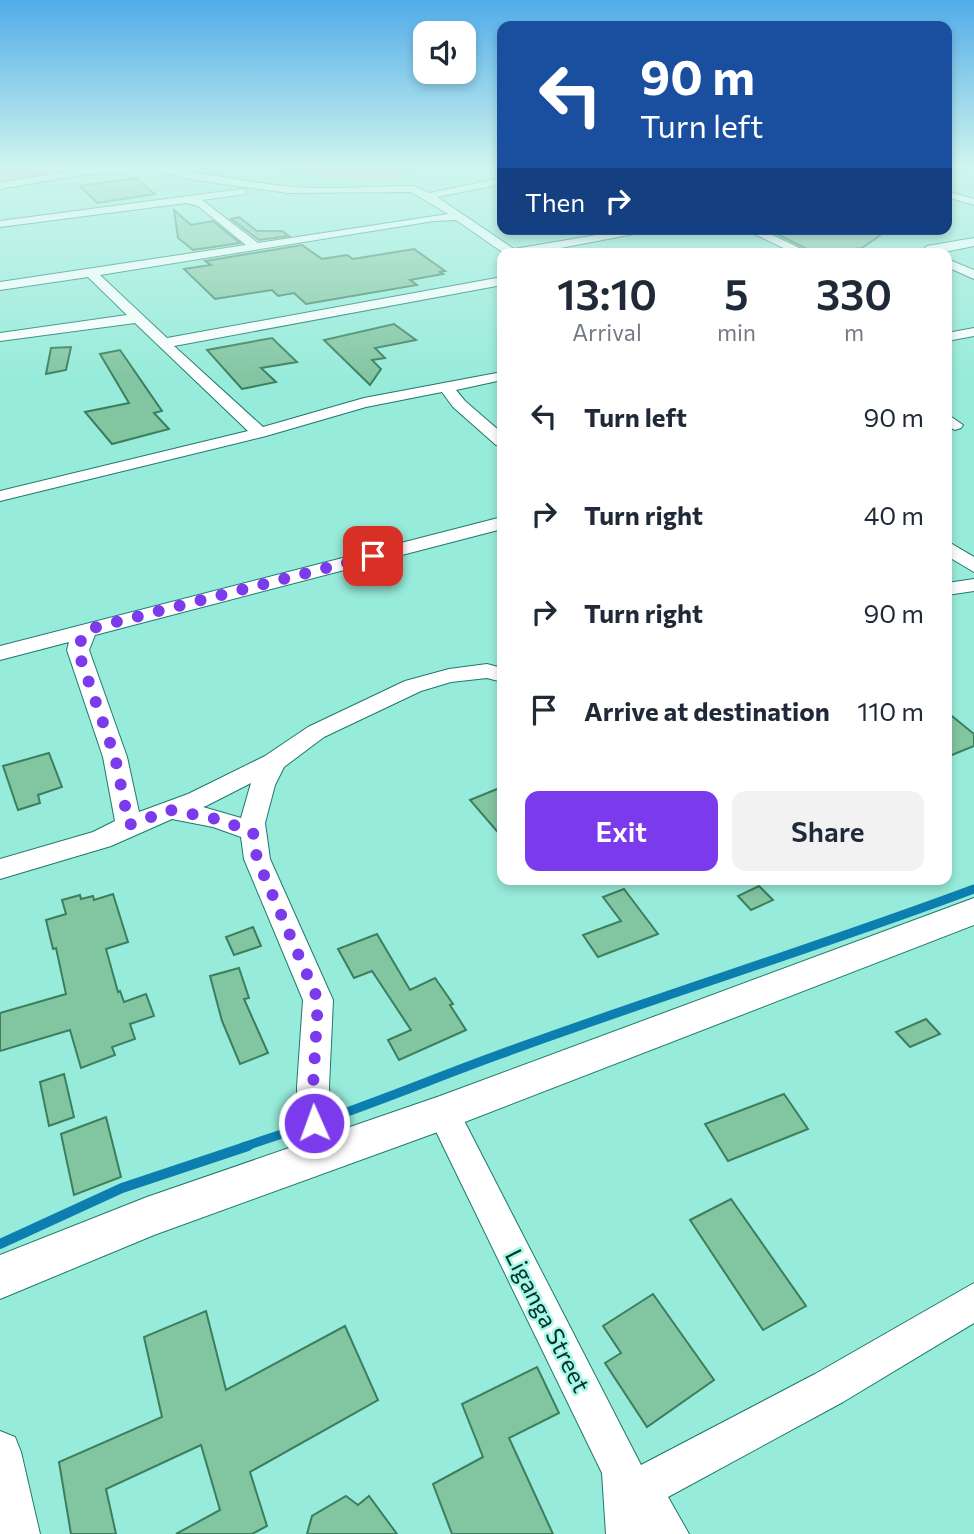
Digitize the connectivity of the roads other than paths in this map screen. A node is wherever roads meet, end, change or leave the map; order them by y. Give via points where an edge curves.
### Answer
1 (245, 238) edge
2 (303, 238) edge
3 (491, 238) edge
4 (602, 238) edge
5 (769, 238) edge
6 (974, 242) edge
7 (254, 245) junction
8 (506, 248) edge
9 (542, 248) edge
10 (793, 248) edge
11 (947, 248) edge
12 (952, 265) edge
13 (94, 274) junction
14 (974, 275) edge
15 (497, 282) edge
16 (0, 286) edge
17 (138, 318) junction
18 (3, 319) dead end
19 (974, 332) edge
20 (0, 336) edge
21 (952, 336) edge
22 (165, 343) junction
23 (497, 377) edge
24 (447, 388) junction
25 (260, 433) junction
26 (497, 437) edge
27 (0, 496) edge
28 (497, 524) edge
29 (974, 545) edge
30 (952, 550) edge
31 (952, 551) edge
32 (974, 566) edge
33 (974, 585) edge
34 (952, 588) edge
35 (89, 629) junction
36 (0, 653) edge
37 (497, 674) edge
38 (274, 762) junction
39 (170, 810) junction
40 (129, 825) junction
41 (253, 832) junction
42 (0, 869) edge
43 (974, 911) edge
44 (443, 1113) junction
45 (301, 1161) junction
46 (0, 1277) edge
47 (974, 1302) edge
48 (0, 1452) edge
49 (631, 1484) junction
50 (18, 1534) edge
51 (628, 1534) edge
52 (667, 1534) edge

1 - 7 street
2 - 7 street
3 - 8 street
4 - 9 street
5 - 10 street
6 - 11 street
7 - 13 street
12 - 14 street
13 - 16 street
13 - 17 street
15 - 22 street
17 - 20 street
17 - 22 street
18 - 20 street via 6,332
19 - 21 street
22 - 25 street
23 - 24 street
24 - 25 street via 364,403
24 - 26 street
25 - 27 street
28 - 35 street
29 - 30 street
31 - 32 street
33 - 34 street
35 - 36 street
35 - 40 street via 78,650 115,757
37 - 38 street via 449,676 413,686 316,732
38 - 39 street
38 - 41 street via 263,785
39 - 40 street
39 - 41 street
40 - 42 street via 102,839
41 - 45 street via 257,859 318,1000 314,1123
43 - 44 main road
44 - 45 main road
44 - 49 street, Liganga Street
45 - 46 main road
47 - 49 street via 829,1388
48 - 50 street
49 - 51 street, Liganga Street
49 - 52 street

